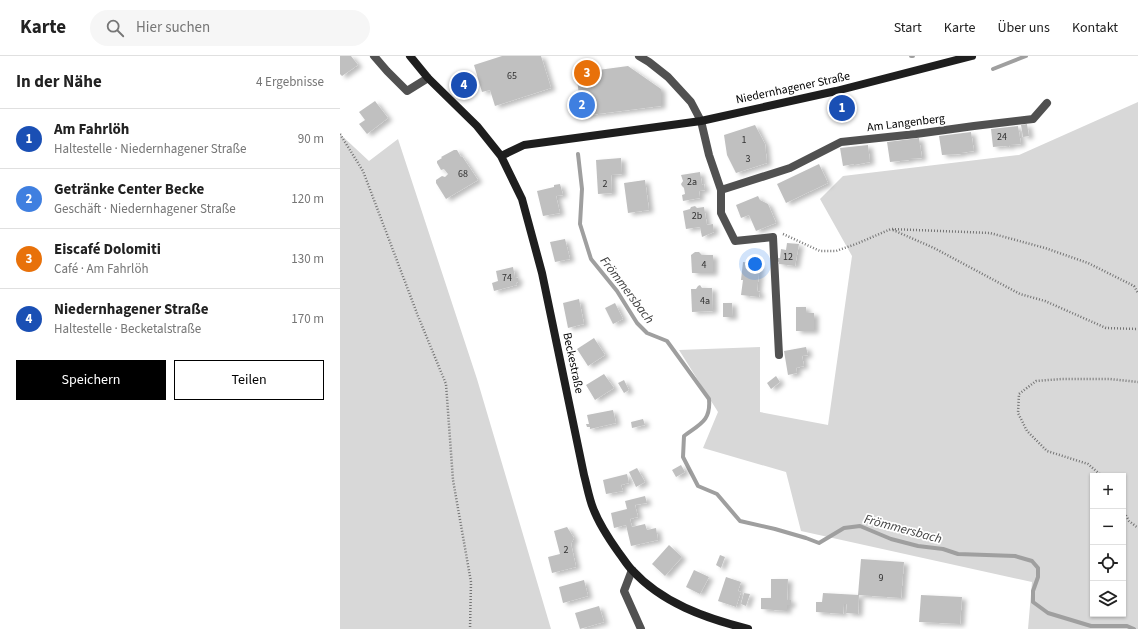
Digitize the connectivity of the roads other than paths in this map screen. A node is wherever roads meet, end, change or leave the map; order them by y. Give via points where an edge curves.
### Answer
1 (374, 56) edge
2 (410, 56) edge
3 (639, 56) edge
4 (972, 56) edge
5 (428, 78) junction
6 (1046, 103) dead end
7 (702, 121) junction
8 (500, 156) junction
9 (721, 190) junction
10 (779, 355) dead end
11 (632, 570) junction
12 (641, 629) edge
13 (748, 629) edge

1 - 5 street via 407,91
2 - 5 main road
3 - 7 street via 668,77 691,102
4 - 7 main road, Niedernhagener Straße via 836,91
5 - 8 main road, Beckestraße via 477,126
6 - 9 street, Am Langenberg via 1033,119 841,142 790,168
7 - 8 main road, Niedernhagener Straße via 524,145
7 - 9 street via 709,155
8 - 11 main road, Beckestraße via 522,199 542,273 592,507 605,534
9 - 10 street via 721,214 735,241 772,237
11 - 12 street via 624,591
11 - 13 main road, Beckestraße via 651,587 694,613

